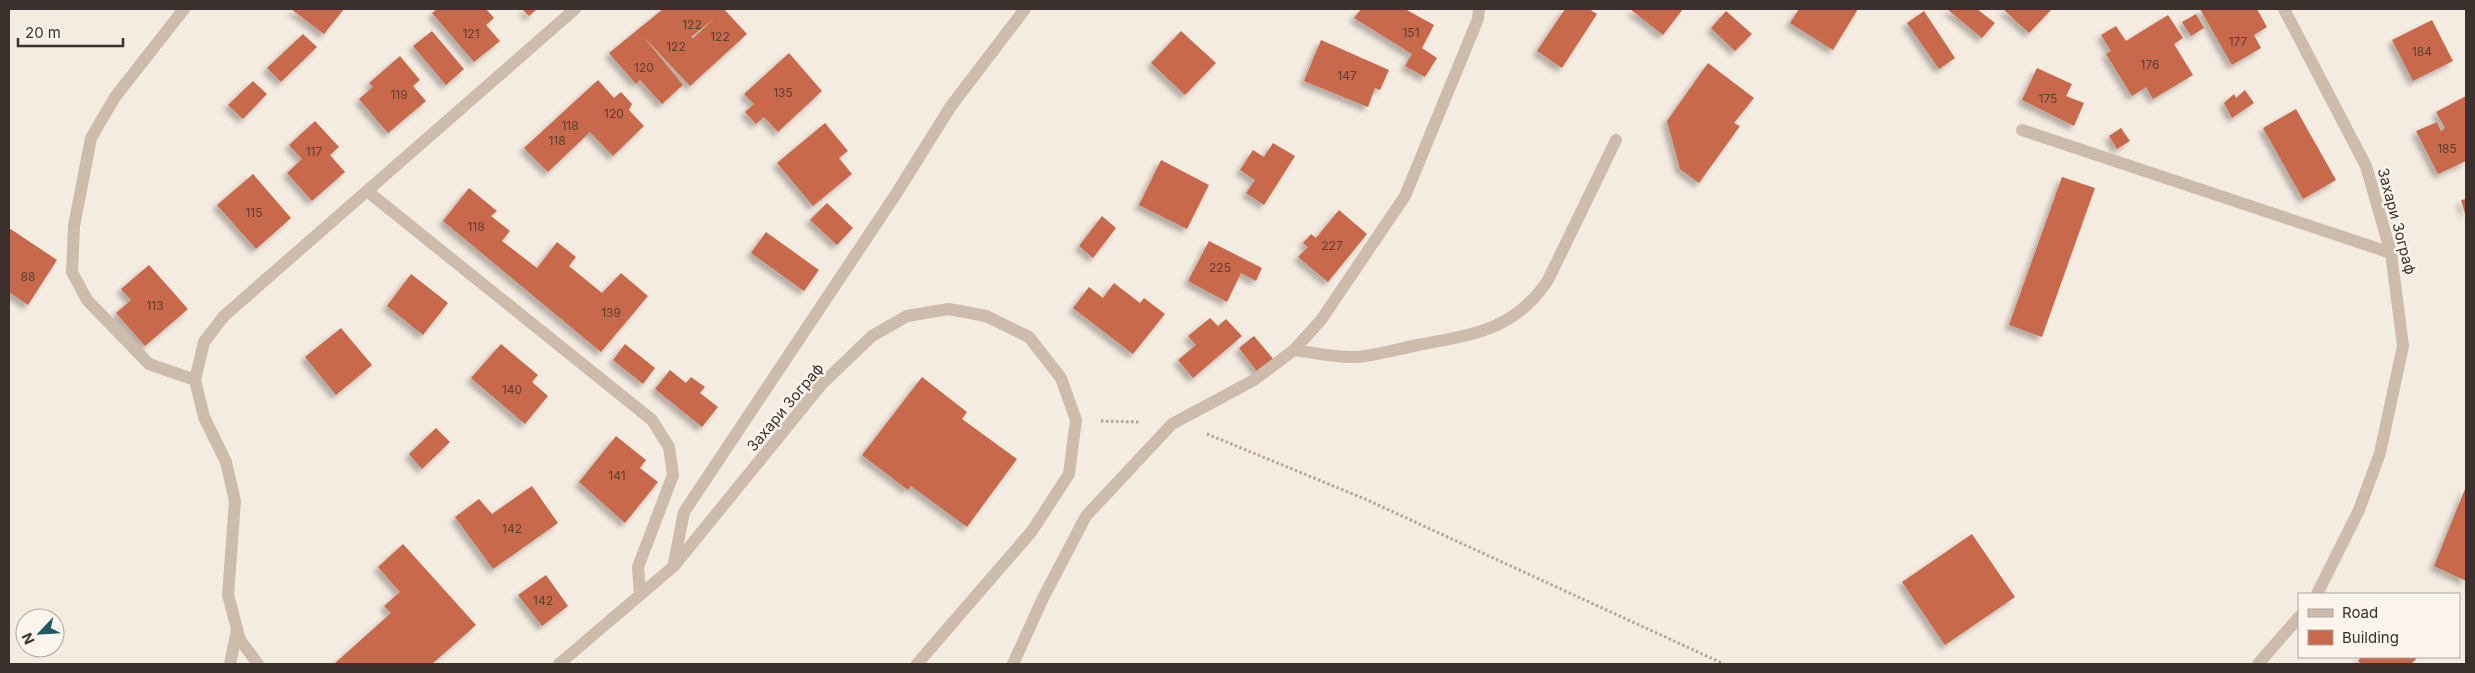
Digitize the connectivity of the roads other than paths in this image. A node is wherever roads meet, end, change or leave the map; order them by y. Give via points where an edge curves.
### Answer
1 (184, 9) edge
2 (575, 9) edge
3 (1025, 9) edge
4 (1478, 9) edge
5 (2284, 9) edge
6 (2022, 130) dead end
7 (1616, 140) dead end
8 (367, 191) junction
9 (2391, 254) junction
10 (1294, 350) junction
11 (195, 380) junction
12 (674, 566) junction
13 (2318, 593) edge
14 (640, 595) junction
15 (2298, 618) edge
16 (237, 628) junction
17 (230, 664) edge
18 (258, 664) edge
19 (559, 664) edge
20 (917, 664) edge
21 (1013, 664) edge
22 (2258, 664) edge

1 - 11 street via 115,97 91,138 74,226 72,272 87,300 149,364
2 - 8 street
3 - 12 street via 951,106 684,512
4 - 10 street via 1478,19 1405,196 1321,320
5 - 9 street, Захари Зограф via 2366,166
6 - 9 street
7 - 10 street via 1536,299 1497,327 1358,357
8 - 11 street via 224,316 204,342
8 - 14 street via 652,420 669,447 673,475 638,567
9 - 13 street, Захари Зограф via 2403,346 2393,395 2380,453 2359,510
10 - 21 street via 1254,380 1172,424 1086,516
11 - 16 street via 204,417 226,462 235,501 228,594
12 - 14 street, Захари Зограф
12 - 20 street, Захари Зограф via 821,385 872,336 907,316 950,310 986,316 1029,337 1062,378 1076,420 1070,474 1032,531
14 - 19 street, Захари Зограф
15 - 22 street
16 - 17 street
16 - 18 street via 240,640

